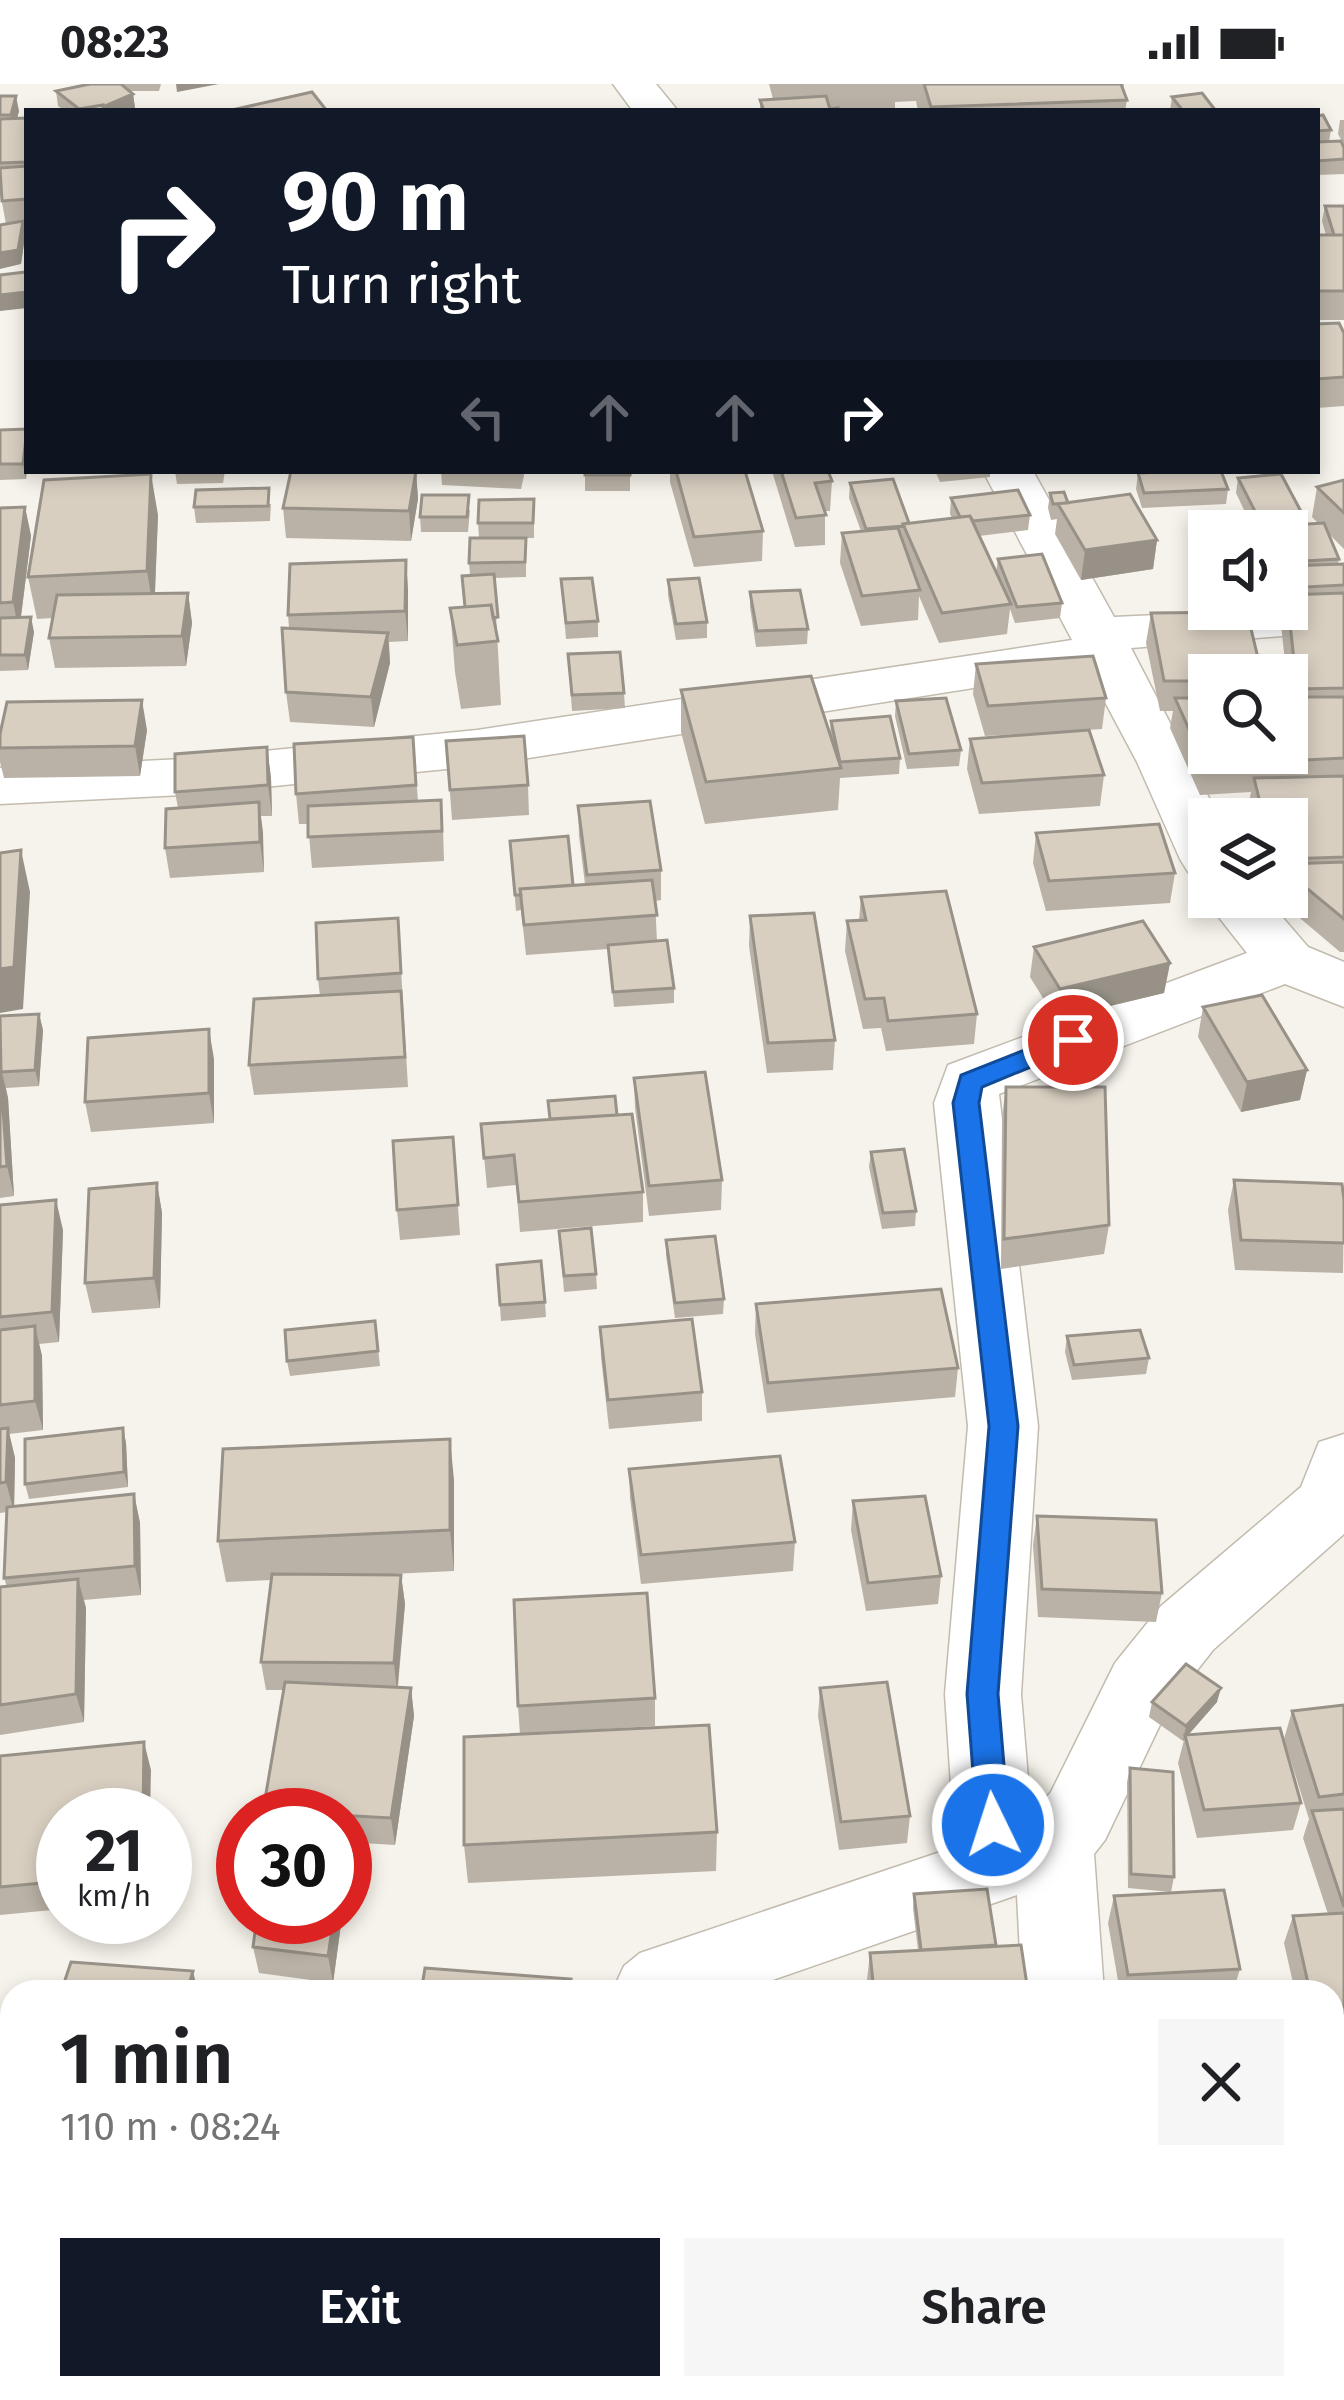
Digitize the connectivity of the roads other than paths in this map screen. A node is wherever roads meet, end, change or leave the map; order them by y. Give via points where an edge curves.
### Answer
1 (634, 84) edge
2 (654, 108) edge
3 (1010, 474) edge
4 (1344, 615) edge
5 (1101, 643) junction
6 (0, 786) edge
7 (1188, 813) edge
8 (1255, 918) edge
9 (1316, 974) edge
10 (1344, 1462) edge
11 (1025, 1856) junction
12 (668, 1980) edge
13 (1060, 1980) edge

1 - 2 street
3 - 5 street
4 - 5 street
5 - 6 street via 477,748
5 - 7 street
8 - 9 street
9 - 11 street via 970,1081 966,1103 1003,1426 983,1694
10 - 11 street via 1331,1502 1186,1628 1142,1684 1078,1816
11 - 12 street
11 - 13 street

